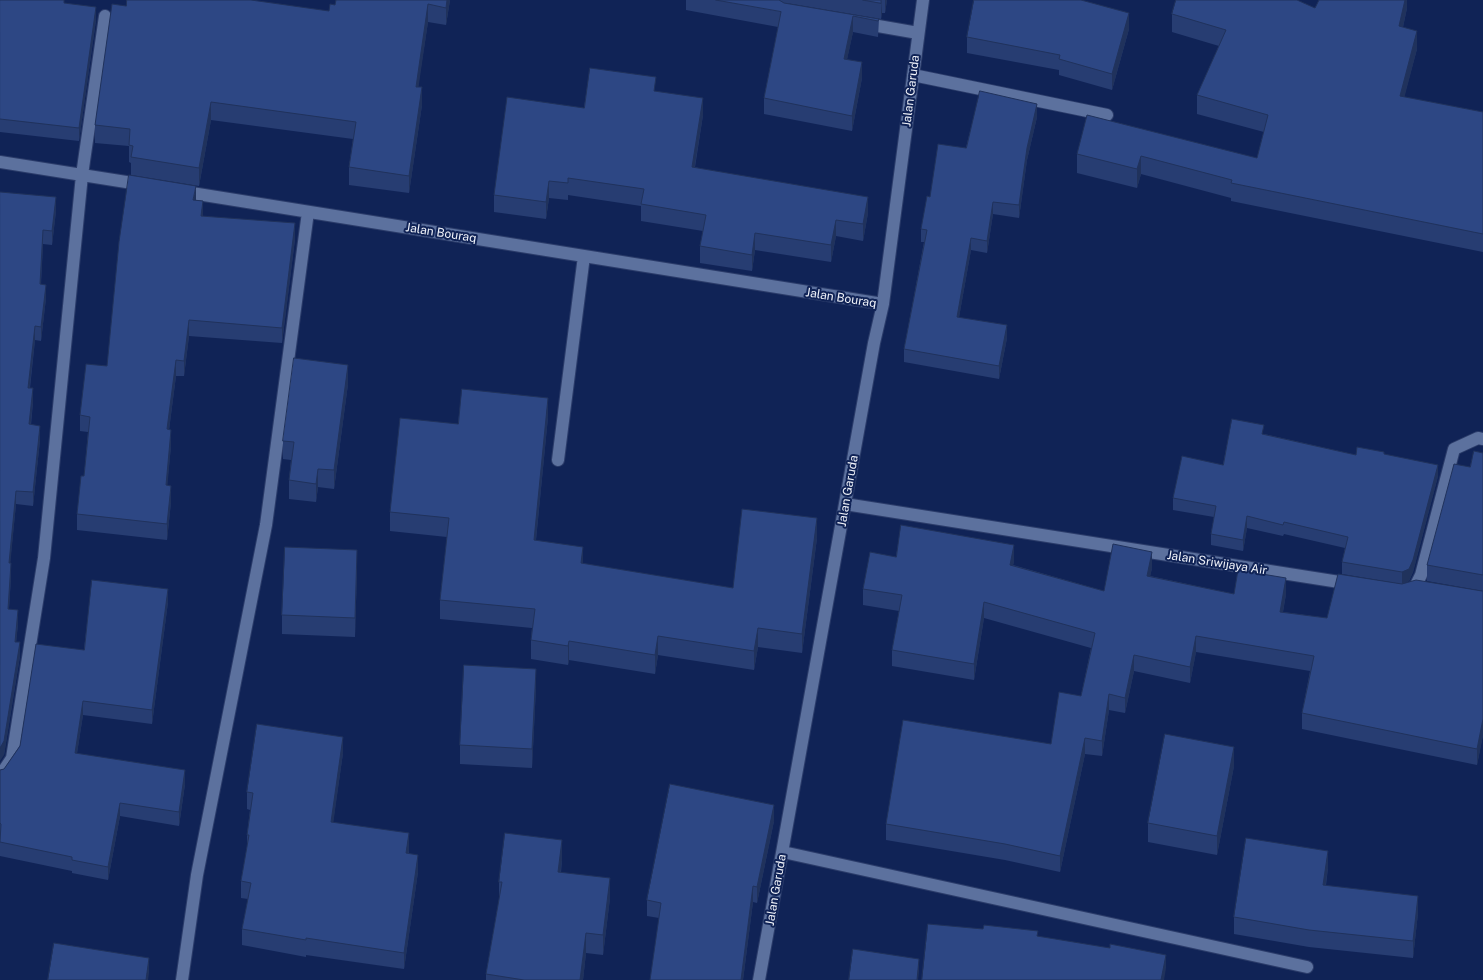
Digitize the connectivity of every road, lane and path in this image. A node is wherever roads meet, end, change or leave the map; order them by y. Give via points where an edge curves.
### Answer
1 (923, 0) edge
2 (105, 16) dead end
3 (852, 22) edge
4 (918, 33) junction
5 (913, 75) junction
6 (1107, 115) dead end
7 (0, 162) edge
8 (82, 175) junction
9 (308, 212) junction
10 (584, 256) junction
11 (883, 304) junction
12 (1483, 439) edge
13 (558, 460) dead end
14 (845, 504) junction
15 (1364, 586) edge
16 (1393, 590) edge
17 (0, 776) edge
18 (782, 852) junction
19 (1308, 967) dead end
20 (182, 980) edge
21 (759, 980) edge

1 - 4 street, Jalan Garuda
2 - 8 street
3 - 4 street
4 - 5 street, Jalan Garuda
5 - 6 street
5 - 11 street, Jalan Garuda
7 - 8 street, Jalan Bouraq
8 - 9 street, Jalan Bouraq
8 - 17 street via 44,558 12,758
9 - 10 street, Jalan Bouraq
9 - 20 street via 266,525 197,875
10 - 11 street, Jalan Bouraq
10 - 13 street
11 - 14 street, Jalan Garuda
12 - 16 street via 1478,438 1454,449 1420,588 1403,592
14 - 15 street, Jalan Sriwijaya Air
14 - 18 street, Jalan Garuda
18 - 19 street
18 - 21 street, Jalan Garuda

